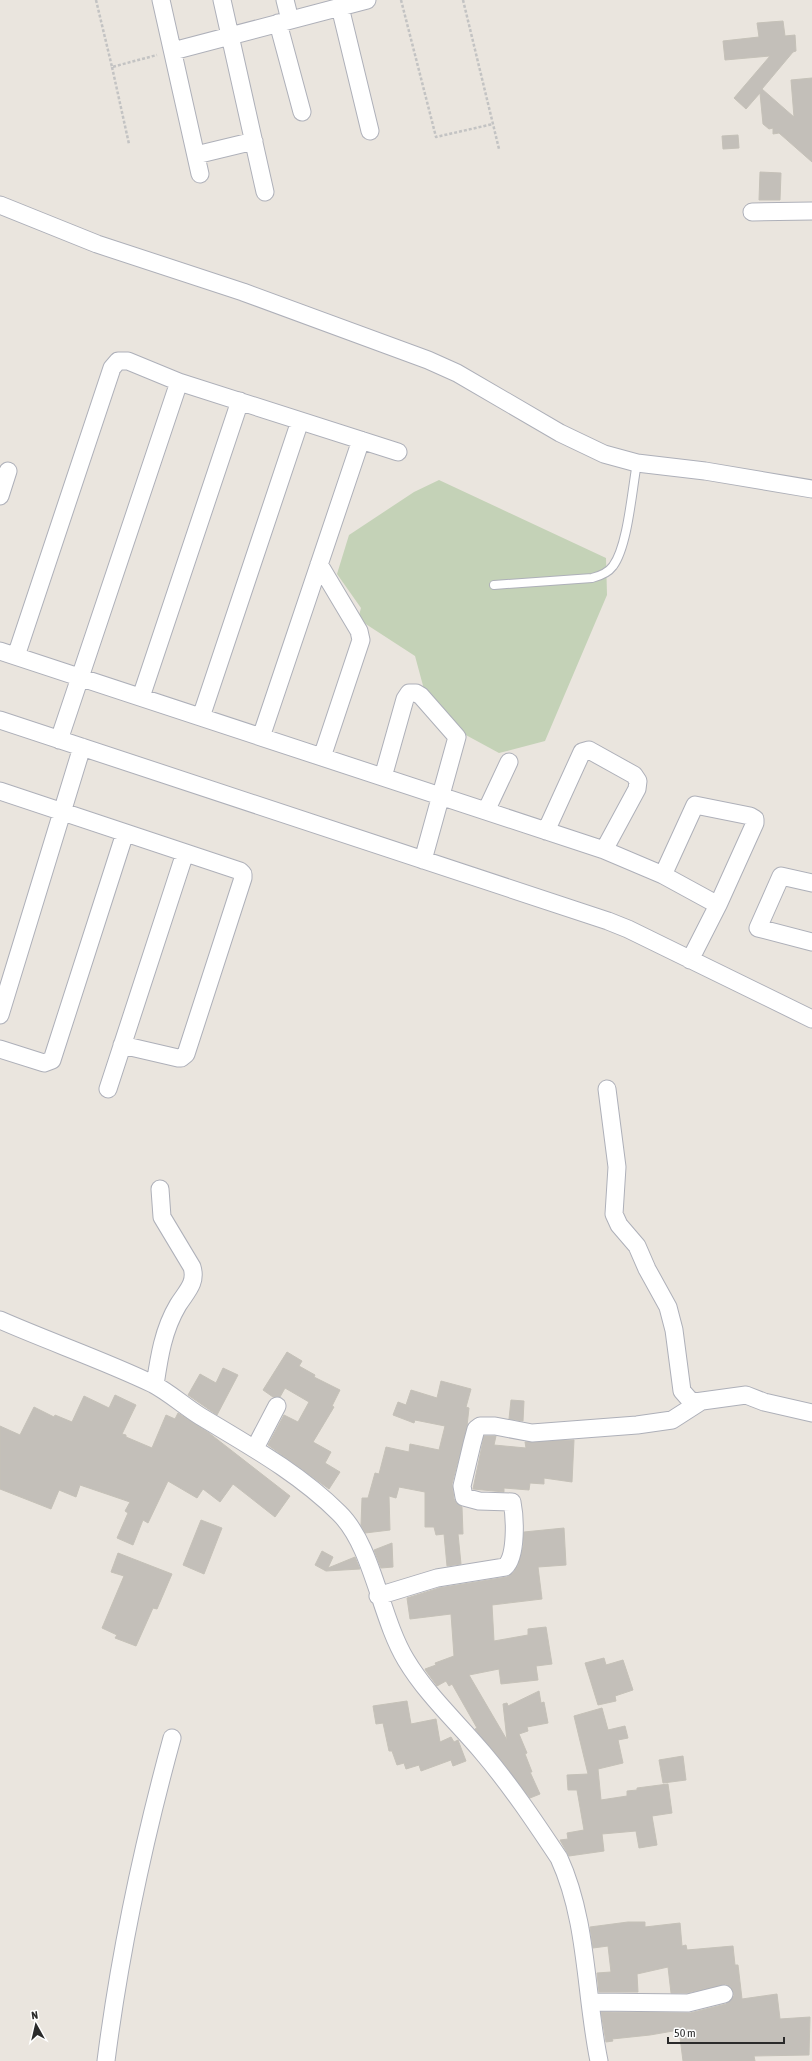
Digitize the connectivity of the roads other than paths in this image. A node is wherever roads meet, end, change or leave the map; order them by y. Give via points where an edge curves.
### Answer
1 (161, 0) edge
2 (222, 0) edge
3 (285, 0) edge
4 (367, 0) edge
5 (344, 4) edge
6 (284, 21) junction
7 (231, 36) junction
8 (173, 51) junction
9 (302, 112) dead end
10 (370, 131) dead end
11 (254, 141) junction
12 (196, 156) junction
13 (200, 174) dead end
14 (265, 192) dead end
15 (0, 205) edge
16 (812, 211) edge
17 (752, 212) dead end
18 (179, 382) junction
19 (240, 401) junction
20 (300, 421) junction
21 (361, 440) junction
22 (398, 452) dead end
23 (637, 463) junction
24 (8, 471) dead end
25 (812, 488) edge
26 (0, 496) edge
27 (319, 564) junction
28 (494, 585) dead end
29 (0, 650) edge
30 (16, 656) junction
31 (80, 677) junction
32 (141, 697) junction
33 (201, 717) junction
34 (0, 720) edge
35 (261, 737) junction
36 (59, 740) junction
37 (82, 747) junction
38 (322, 757) junction
39 (509, 762) dead end
40 (383, 777) junction
41 (0, 791) edge
42 (441, 796) junction
43 (486, 811) junction
44 (62, 812) junction
45 (546, 831) junction
46 (125, 833) junction
47 (604, 850) junction
48 (185, 853) junction
49 (423, 860) junction
50 (663, 874) junction
51 (812, 883) edge
52 (718, 905) junction
53 (812, 942) edge
54 (690, 960) junction
55 (0, 1015) edge
56 (812, 1019) edge
57 (122, 1045) junction
58 (0, 1049) edge
59 (108, 1089) dead end
60 (607, 1089) dead end
61 (160, 1189) dead end
62 (0, 1320) edge
63 (155, 1385) junction
64 (700, 1402) junction
65 (277, 1406) dead end
66 (812, 1413) edge
67 (255, 1448) junction
68 (378, 1596) junction
69 (172, 1738) dead end
70 (724, 1994) dead end
71 (591, 2002) junction
72 (106, 2061) edge
73 (599, 2061) edge

1 - 8 street
2 - 7 street
3 - 6 street
4 - 5 street
5 - 6 street
5 - 10 street
6 - 7 street
6 - 9 street
7 - 8 street
7 - 11 street
8 - 12 street
11 - 12 street
11 - 14 street
12 - 13 street
15 - 23 street via 98,244 243,292 428,360 457,373 576,442 604,454
16 - 17 street
18 - 19 street
18 - 30 street via 128,361 114,363
18 - 31 street
19 - 20 street
19 - 32 street
20 - 21 street
20 - 33 street
21 - 22 street
21 - 27 street
23 - 25 street
23 - 28 lane via 619,556 604,574 592,578
24 - 26 street
27 - 35 street
27 - 38 street via 359,631 361,640
29 - 30 street
30 - 31 street
31 - 32 street
31 - 36 street
32 - 33 street
33 - 35 street
34 - 36 street
35 - 38 street
36 - 37 street
37 - 44 street
37 - 49 street
38 - 40 street
39 - 43 street
40 - 42 street
40 - 42 street via 405,699 409,694 416,693 457,737
41 - 44 street
42 - 43 street
42 - 49 street
43 - 45 street
44 - 46 street
44 - 55 street
45 - 47 street
45 - 47 street via 582,752 589,750 634,775 638,781 637,790
46 - 48 street
46 - 58 street via 52,1060 44,1063
47 - 50 street
48 - 57 street
48 - 57 street via 240,871 243,876 186,1054 178,1058
49 - 54 street via 608,921
50 - 52 street
50 - 52 street via 695,805 750,816 755,819 755,823
51 - 53 street via 781,876 758,928
52 - 54 street
54 - 56 street
57 - 59 street
60 - 64 street via 617,1167 614,1214 620,1226 637,1246 668,1307 674,1330 682,1391 693,1402
61 - 63 street via 162,1217 192,1267 194,1275 192,1284 177,1307 164,1338
62 - 63 street
63 - 67 street
64 - 66 street via 750,1395 764,1402
64 - 68 street via 672,1420 637,1425 532,1434 495,1426 480,1426 476,1429 462,1486 464,1497 479,1501 512,1502 513,1549 508,1564 505,1567 437,1578
65 - 67 street
67 - 68 street via 340,1514 358,1539
68 - 71 street via 393,1637 419,1680 512,1789 559,1858 573,1897
69 - 72 street via 148,1826 117,1982
70 - 71 street via 688,2003
71 - 73 street via 593,2036

